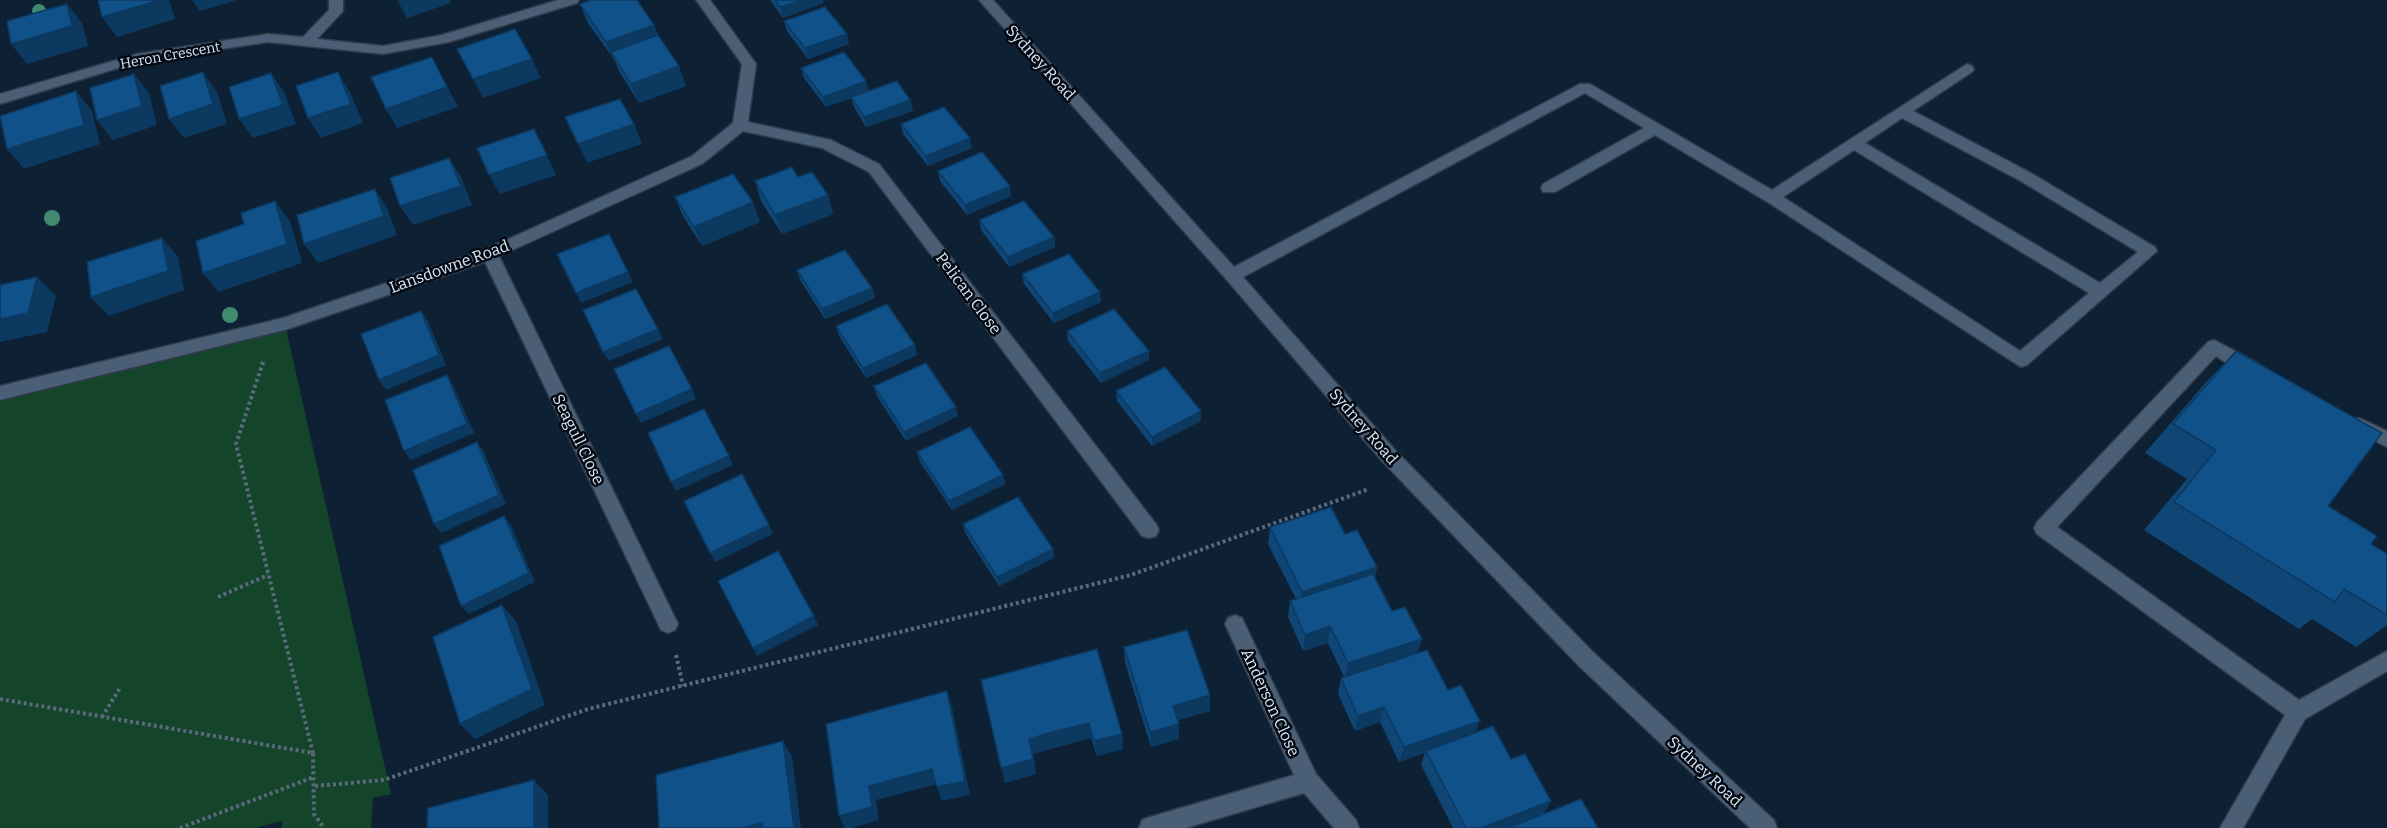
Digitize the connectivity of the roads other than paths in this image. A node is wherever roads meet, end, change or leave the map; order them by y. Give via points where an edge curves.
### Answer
1 (336, 0) edge
2 (572, 0) edge
3 (703, 0) edge
4 (986, 0) edge
5 (308, 41) junction
6 (1967, 69) dead end
7 (0, 99) edge
8 (1902, 112) junction
9 (740, 125) junction
10 (1654, 128) junction
11 (1854, 142) junction
12 (1549, 188) dead end
13 (1772, 197) junction
14 (490, 254) junction
15 (1232, 274) junction
16 (2101, 292) junction
17 (2265, 375) edge
18 (0, 393) edge
19 (2346, 418) edge
20 (2387, 440) edge
21 (1149, 530) dead end
22 (668, 624) dead end
23 (1235, 624) dead end
24 (2387, 660) edge
25 (2298, 712) junction
26 (1308, 782) junction
27 (1150, 828) edge
28 (1348, 828) edge
29 (1766, 828) edge
30 (2231, 828) edge

1 - 5 street via 336,11
2 - 5 street, Heron Crescent via 444,39 383,50
3 - 9 street via 749,64
4 - 15 street, Sydney Road
5 - 7 street, Heron Crescent via 268,38 137,58
6 - 8 street
8 - 11 street
8 - 16 street via 2024,176 2149,251
9 - 14 street, Lansdowne Road via 697,160
9 - 21 street, Pelican Close via 826,144 874,168
10 - 12 street
10 - 13 street
10 - 15 street via 1585,87
11 - 13 street
11 - 16 street
13 - 16 street via 2021,360
14 - 18 street, Lansdowne Road via 276,326
14 - 22 street, Seagull Close
15 - 29 street, Sydney Road via 1389,456 1586,659
17 - 25 street via 2214,347 2044,528
19 - 20 street
23 - 26 street, Anderson Close
24 - 25 street
25 - 30 street
26 - 27 street
26 - 28 street, Anderson Close

